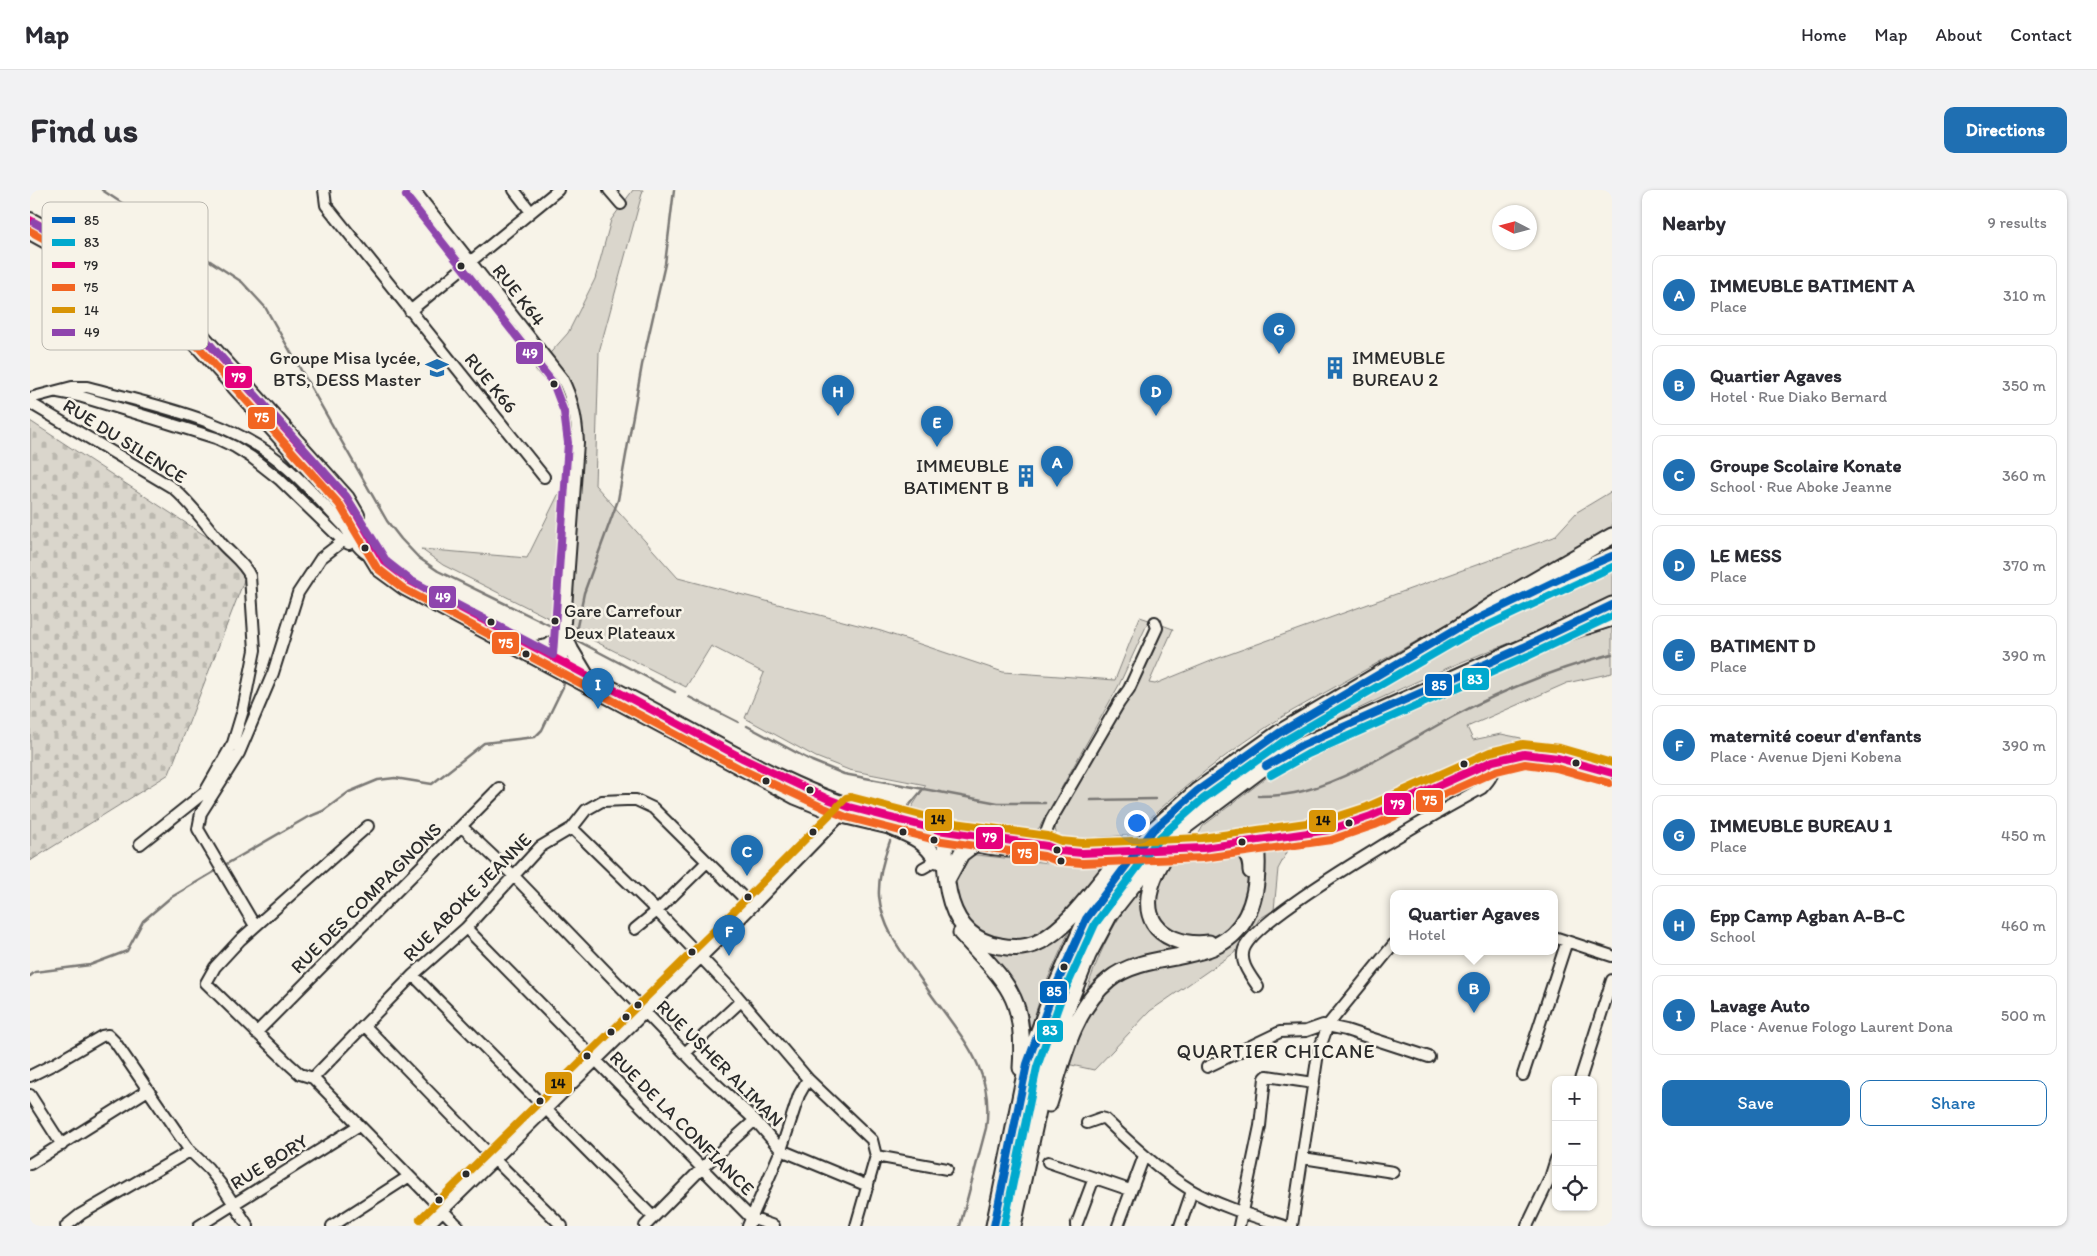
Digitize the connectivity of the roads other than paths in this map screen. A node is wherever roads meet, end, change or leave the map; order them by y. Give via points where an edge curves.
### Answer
1 (324, 190) edge
2 (414, 190) edge
3 (514, 190) edge
4 (558, 190) edge
5 (609, 190) edge
6 (620, 204) dead end
7 (531, 212) junction
8 (30, 220) edge
9 (42, 227) edge
10 (30, 232) edge
11 (42, 239) edge
12 (470, 262) junction
13 (410, 312) junction
14 (208, 343) edge
15 (202, 350) edge
16 (52, 392) junction
17 (30, 398) edge
18 (30, 403) edge
19 (544, 477) dead end
20 (1612, 536) edge
21 (343, 541) junction
22 (357, 546) junction
23 (372, 552) junction
24 (1612, 556) edge
25 (1612, 605) edge
26 (1612, 618) edge
27 (1456, 629) junction
28 (564, 635) junction
29 (1524, 647) junction
30 (536, 649) junction
31 (560, 666) junction
32 (586, 675) junction
33 (1119, 702) junction
34 (1493, 761) junction
35 (1612, 772) edge
36 (499, 788) dead end
37 (845, 811) junction
38 (368, 826) dead end
39 (462, 827) junction
40 (891, 827) junction
41 (1184, 827) junction
42 (572, 828) junction
43 (1153, 830) junction
44 (942, 835) junction
45 (1251, 841) junction
46 (140, 844) dead end
47 (973, 845) junction
48 (1051, 850) junction
49 (937, 860) junction
50 (1254, 860) junction
51 (707, 862) junction
52 (922, 868) dead end
53 (513, 875) junction
54 (947, 879) junction
55 (752, 906) junction
56 (658, 911) junction
57 (255, 926) junction
58 (466, 928) junction
59 (635, 929) dead end
60 (1558, 938) edge
61 (1567, 941) junction
62 (1390, 949) edge
63 (1612, 956) edge
64 (701, 957) junction
65 (413, 975) junction
66 (1612, 980) edge
67 (1258, 987) dead end
68 (741, 1001) junction
69 (646, 1012) junction
70 (365, 1026) junction
71 (1328, 1026) junction
72 (256, 1033) junction
73 (685, 1054) junction
74 (1429, 1057) dead end
75 (596, 1061) junction
76 (1207, 1067) dead end
77 (30, 1076) edge
78 (1523, 1076) dead end
79 (1581, 1076) edge
80 (312, 1078) junction
81 (808, 1079) junction
82 (1314, 1083) junction
83 (148, 1090) junction
84 (30, 1095) edge
85 (1020, 1101) junction
86 (547, 1110) junction
87 (755, 1120) junction
88 (1087, 1123) dead end
89 (358, 1126) junction
90 (1034, 1138) junction
91 (62, 1145) junction
92 (781, 1150) junction
93 (190, 1151) junction
94 (876, 1156) junction
95 (1144, 1156) junction
96 (1303, 1158) junction
97 (495, 1160) junction
98 (1048, 1162) dead end
99 (30, 1164) edge
100 (1554, 1166) edge
101 (702, 1168) junction
102 (947, 1169) dead end
103 (1392, 1172) dead end
104 (408, 1177) junction
105 (1094, 1178) junction
106 (868, 1186) junction
107 (1130, 1190) junction
108 (1192, 1191) junction
109 (235, 1204) junction
110 (443, 1212) junction
111 (1243, 1213) junction
112 (653, 1217) junction
113 (749, 1222) edge
114 (66, 1226) edge
115 (199, 1226) edge
116 (248, 1226) edge
117 (332, 1226) edge
118 (427, 1226) edge
119 (458, 1226) edge
120 (562, 1226) edge
121 (645, 1226) edge
122 (774, 1226) edge
123 (856, 1226) edge
124 (994, 1226) edge
125 (1013, 1226) edge
126 (1076, 1226) edge
127 (1118, 1226) edge
128 (1180, 1226) edge
129 (1239, 1226) edge
130 (1284, 1226) edge
131 (1292, 1226) edge
132 (1528, 1226) edge

1 - 13 street, RUE K66 via 326,205
2 - 12 street, RUE K64
3 - 7 street
4 - 7 street
5 - 6 street
7 - 12 street
8 - 9 main road
10 - 11 main road
12 - 13 street
12 - 28 street, RUE K64 via 562,378 574,406 578,443
13 - 19 street, RUE K66
14 - 23 main road via 347,498
15 - 23 main road via 338,503
16 - 17 street
16 - 21 street via 85,398 216,438 235,447 279,479
16 - 22 street via 88,387 239,435 287,467 342,525
18 - 46 street, RUE DU SILENCE via 173,488 250,576 255,650 233,743 205,792
20 - 27 highway
21 - 22 street
21 - 57 street via 321,558 298,593 273,673 239,753 199,820 198,829
22 - 23 street
23 - 30 main road via 410,581
23 - 31 main road via 379,569 405,588
24 - 27 highway
25 - 29 highway
26 - 29 highway
27 - 43 highway via 1279,733 1197,791
28 - 30 main road via 548,648
28 - 31 street, RUE K64
28 - 32 main road
29 - 41 highway via 1302,745 1264,767
30 - 31 main road
31 - 32 main road
31 - 37 main road via 796,797
32 - 37 main road
33 - 33 street via 1143,661 1157,628 1155,622
33 - 48 street via 1051,820 1047,830
34 - 35 street via 1524,754 1558,758
34 - 45 street via 1371,816 1329,830
34 - 67 street via 1490,780 1482,788 1400,834 1263,926 1244,948 1242,956
36 - 39 street, RUE DES COMPAGNONS
37 - 40 main road
37 - 44 main road
37 - 55 street
38 - 57 street
39 - 53 street, RUE USHER ALIMAN
39 - 72 street, RUE DES COMPAGNONS
40 - 44 main road
40 - 49 highway via 921,840
41 - 50 highway via 1159,865 1149,895 1152,919 1164,934 1172,938 1196,945 1211,943 1223,936 1246,900
41 - 90 highway via 1165,844 1110,914 1088,955 1059,1032
42 - 51 street, RUE ABOKE JEANNE via 595,803 636,800 653,808
42 - 53 street, RUE ABOKE JEANNE via 540,847
42 - 56 street
43 - 54 highway via 1135,841 1058,929 1028,947 994,945 971,934 955,914
43 - 85 highway via 1086,919 1052,995 1027,1064
44 - 47 main road
44 - 48 main road
44 - 49 highway
44 - 54 highway
45 - 48 main road, bridge via 1203,848 1098,853
45 - 50 highway
45 - 50 highway via 1244,850
47 - 48 main road
47 - 54 highway via 961,854
49 - 52 street
49 - 85 highway via 946,907 953,922 1005,982 1018,1007 1022,1038
50 - 90 highway via 1257,884 1249,909 1225,941 1194,953 1131,967 1110,979 1093,995 1070,1038
51 - 55 street, RUE ABOKE JEANNE
51 - 56 street
53 - 58 street, RUE ABOKE JEANNE
53 - 69 street, RUE USHER ALIMAN
55 - 64 street
56 - 59 street
56 - 64 street
57 - 72 street via 215,967 206,983
58 - 65 street, RUE ABOKE JEANNE
58 - 75 street, RUE DE LA CONFIANCE
60 - 61 street
61 - 63 street
61 - 78 street
62 - 71 street
64 - 68 street
64 - 69 street
65 - 70 street, RUE ABOKE JEANNE
65 - 86 street
66 - 79 street
68 - 73 street
68 - 81 street
69 - 73 street, RUE USHER ALIMAN
69 - 75 street
70 - 80 street, RUE ABOKE JEANNE
70 - 97 street
71 - 74 street
71 - 76 street via 1280,1032
71 - 82 street via 1318,1054
72 - 80 street via 300,1074
73 - 87 street, RUE USHER ALIMAN
75 - 86 street
75 - 101 street, RUE DE LA CONFIANCE
77 - 83 street via 108,1035
80 - 89 street
81 - 92 street via 799,1095
81 - 94 street via 872,1140
82 - 96 street
82 - 111 street via 1265,1078 1260,1126
83 - 91 street
83 - 93 street
84 - 91 street
85 - 124 highway
86 - 97 street
86 - 112 street
87 - 92 street, RUE USHER ALIMAN
87 - 101 street
88 - 95 street via 1105,1119
89 - 104 street
89 - 109 street, RUE BORY
90 - 125 highway
91 - 99 street
92 - 106 street, RUE USHER ALIMAN
92 - 113 street
93 - 109 street via 208,1168
93 - 114 street via 81,1214
94 - 102 street
94 - 106 street
95 - 107 street
95 - 108 street
96 - 103 street
96 - 131 street
97 - 110 street
97 - 120 street
98 - 105 street
100 - 132 street
101 - 112 street
101 - 113 street, RUE DE LA CONFIANCE
104 - 110 street
104 - 117 street
105 - 107 street
105 - 126 street
106 - 123 street
107 - 127 street
108 - 111 street
108 - 128 street
109 - 115 street, RUE BORY
109 - 116 street
110 - 118 street
110 - 119 street
111 - 129 street
111 - 130 street
112 - 121 street
113 - 122 street, RUE DE LA CONFIANCE

